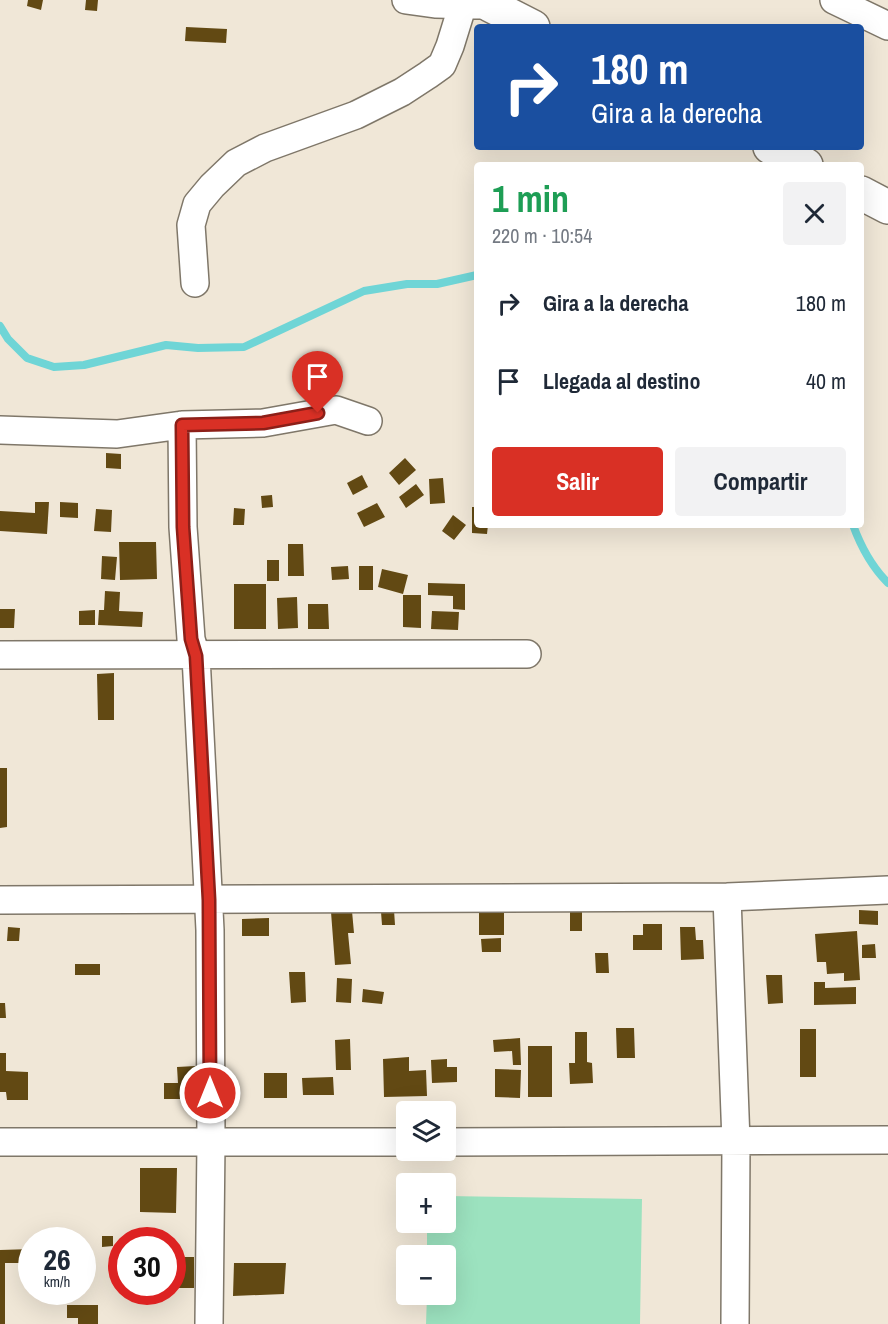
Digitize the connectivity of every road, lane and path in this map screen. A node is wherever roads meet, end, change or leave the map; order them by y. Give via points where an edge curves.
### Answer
1 (406, 0) edge
2 (834, 0) edge
3 (481, 3) edge
4 (526, 24) edge
5 (888, 26) edge
6 (776, 150) edge
7 (800, 162) edge
8 (864, 195) edge
9 (888, 207) edge
10 (195, 283) dead end
11 (368, 421) dead end
12 (182, 425) junction
13 (0, 430) edge
14 (527, 654) dead end
15 (0, 655) edge
16 (196, 656) junction
17 (888, 890) edge
18 (727, 897) junction
19 (0, 900) edge
20 (209, 900) junction
21 (888, 1140) edge
22 (0, 1142) edge
23 (211, 1142) junction
24 (396, 1142) edge
25 (456, 1142) edge
26 (736, 1142) junction
27 (209, 1324) edge
28 (735, 1324) edge

1 - 3 street
2 - 5 street
3 - 4 street
3 - 10 street via 450,46 442,65 428,75 356,115 236,163 212,186 197,204 191,225
6 - 7 street
8 - 9 street
11 - 12 street via 336,410 263,423
12 - 13 street via 117,434
12 - 16 street via 183,527 191,639
14 - 16 street
15 - 16 street
16 - 20 street
17 - 18 street
18 - 20 street
18 - 26 street
19 - 20 street
20 - 23 street
21 - 26 street
22 - 23 street
23 - 24 street
23 - 27 street
25 - 26 street
26 - 28 street

